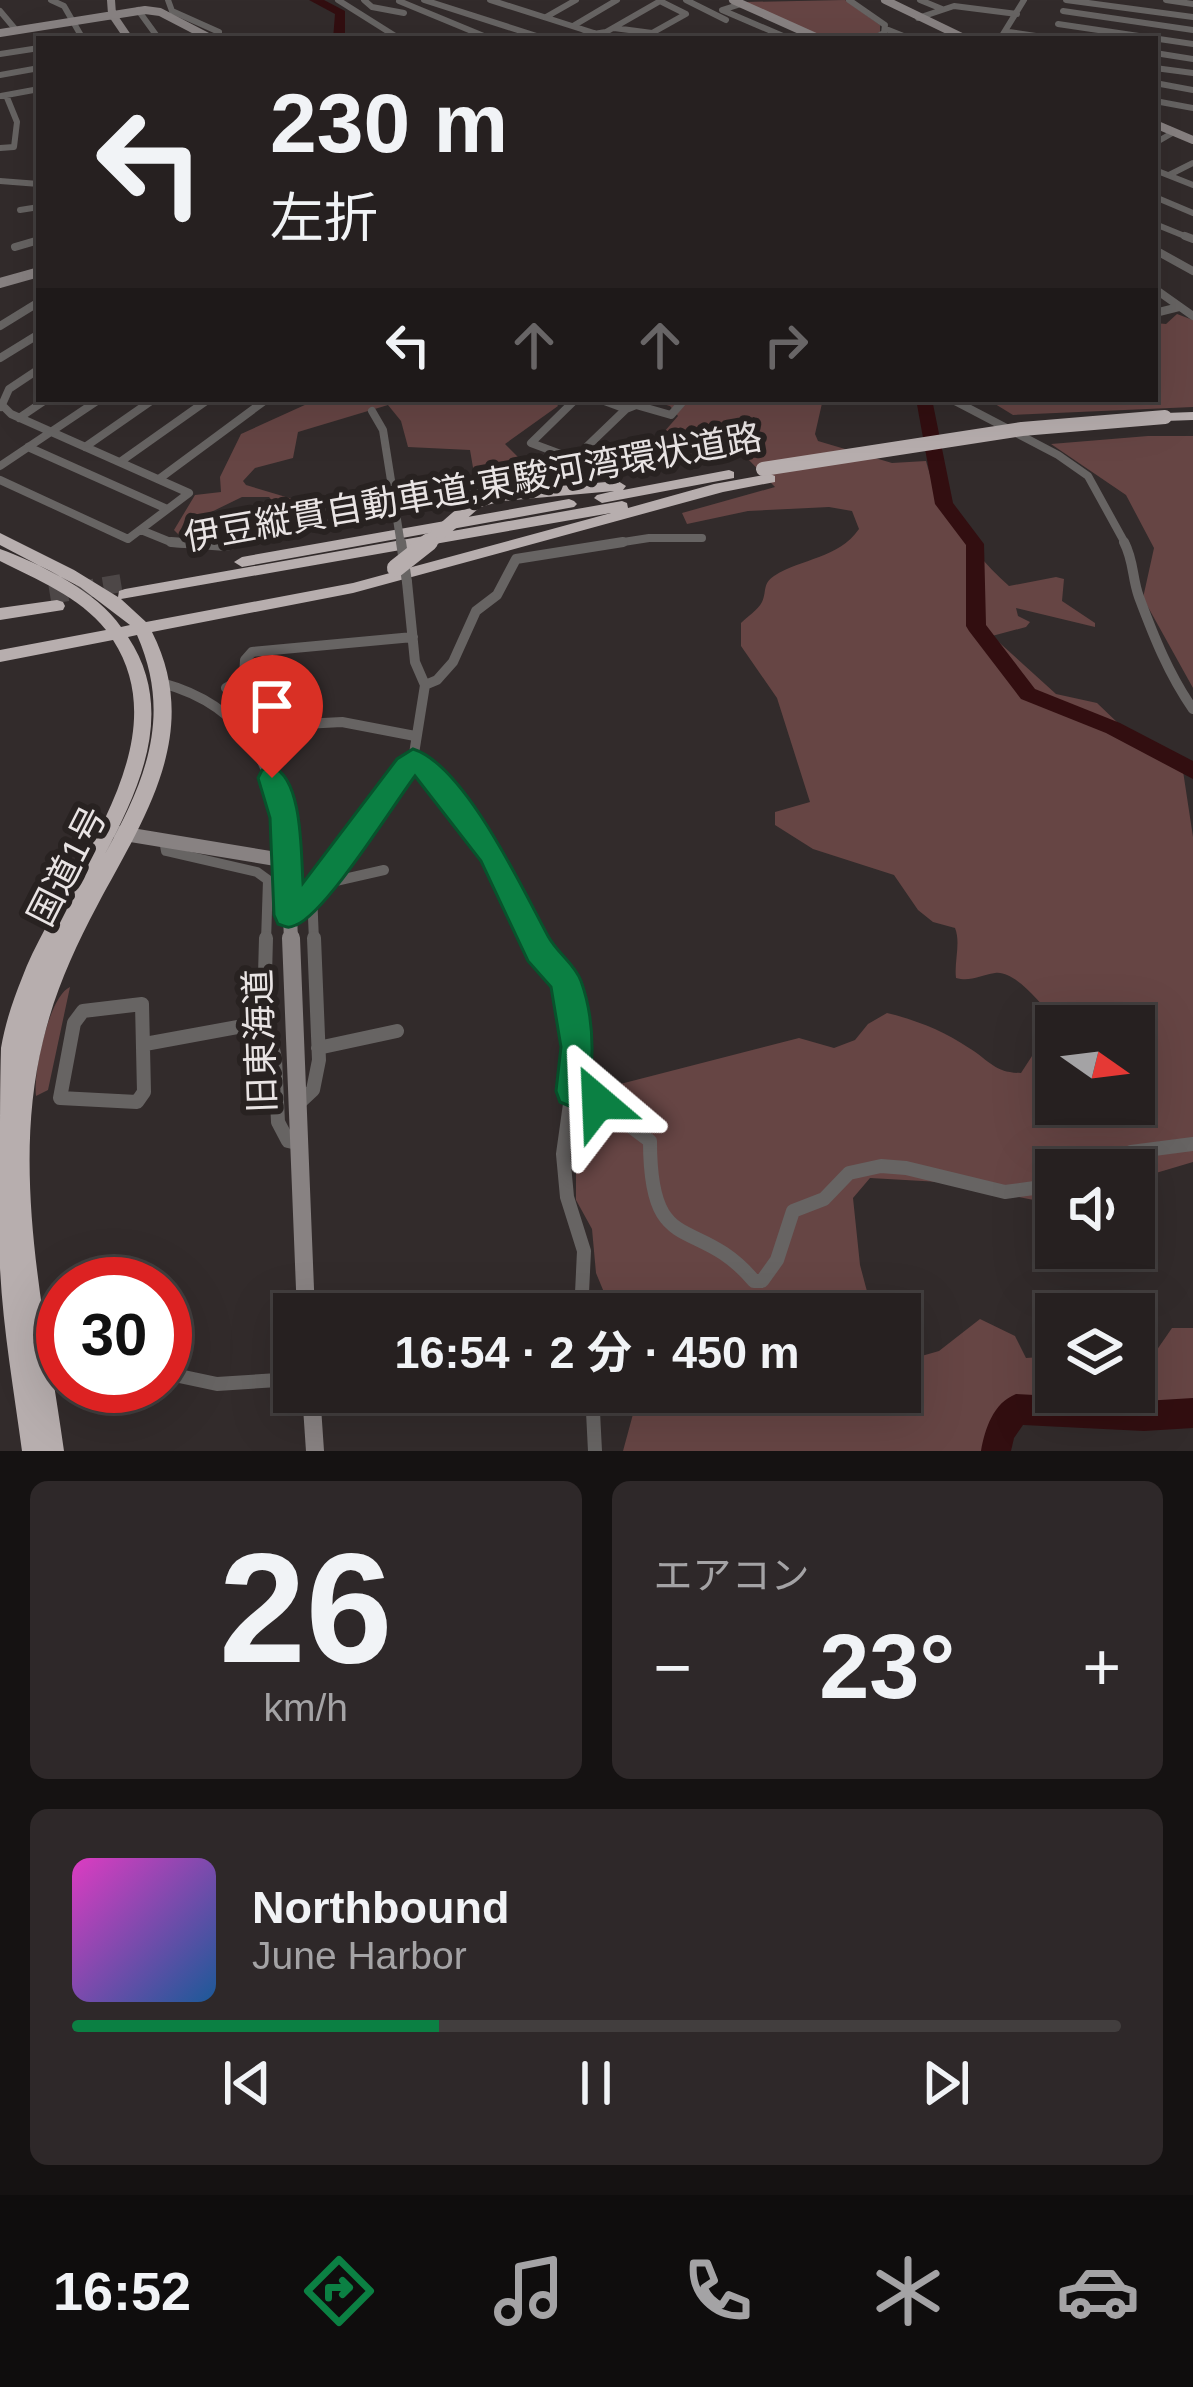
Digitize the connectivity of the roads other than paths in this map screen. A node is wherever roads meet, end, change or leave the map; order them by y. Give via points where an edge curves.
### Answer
1 (50, 0) edge
2 (111, 0) edge
3 (168, 0) edge
4 (338, 0) edge
5 (364, 0) edge
6 (424, 0) edge
7 (492, 0) edge
8 (535, 0) edge
9 (576, 0) edge
10 (617, 0) edge
11 (638, 0) edge
12 (686, 0) edge
13 (849, 0) edge
14 (886, 0) edge
15 (920, 0) edge
16 (997, 0) edge
17 (1024, 0) edge
18 (1067, 0) edge
19 (1166, 0) edge
20 (400, 1) edge
21 (661, 1) edge
22 (737, 1) edge
23 (1192, 2) edge
24 (66, 3) edge
25 (952, 3) edge
26 (650, 5) junction
27 (519, 9) junction
28 (942, 9) junction
29 (138, 10) junction
30 (379, 10) junction
31 (0, 11) edge
32 (992, 11) junction
33 (1063, 11) junction
34 (404, 13) dead end
35 (112, 14) junction
36 (466, 14) junction
37 (1017, 14) junction
38 (1100, 16) junction
39 (546, 17) junction
40 (918, 17) junction
41 (1190, 17) edge
42 (73, 20) junction
43 (1058, 24) junction
44 (573, 26) junction
45 (614, 28) junction
46 (886, 29) junction
47 (1094, 29) junction
48 (1187, 29) edge
49 (16, 30) junction
50 (800, 30) junction
51 (1009, 32) junction
52 (0, 33) edge
53 (598, 33) junction
54 (81, 36) edge
55 (127, 36) edge
56 (156, 36) edge
57 (206, 36) edge
58 (215, 36) edge
59 (395, 36) edge
60 (483, 36) edge
61 (536, 36) edge
62 (580, 36) edge
63 (606, 36) edge
64 (632, 36) edge
65 (653, 36) edge
66 (761, 36) edge
67 (782, 36) edge
68 (790, 36) edge
69 (813, 36) edge
70 (876, 36) edge
71 (904, 36) edge
72 (959, 36) edge
73 (1004, 36) edge
74 (1034, 36) edge
75 (1054, 36) edge
76 (1140, 36) edge
77 (1158, 39) edge
78 (1180, 42) junction
79 (1193, 44) edge
80 (36, 48) edge
81 (1158, 53) edge
82 (0, 54) edge
83 (1176, 56) junction
84 (1193, 59) edge
85 (1158, 68) edge
86 (36, 69) edge
87 (1193, 73) edge
88 (0, 75) edge
89 (1158, 84) edge
90 (1168, 86) junction
91 (36, 90) edge
92 (1193, 90) edge
93 (3, 96) edge
94 (1159, 102) edge
95 (1193, 108) edge
96 (1158, 125) edge
97 (1193, 127) edge
98 (1174, 132) junction
99 (1193, 140) edge
100 (1158, 141) edge
101 (0, 148) edge
102 (1193, 163) edge
103 (1158, 171) edge
104 (1169, 176) junction
105 (0, 181) edge
106 (36, 184) edge
107 (1193, 185) edge
108 (1158, 201) edge
109 (36, 207) edge
110 (20, 210) dead end
111 (1193, 213) edge
112 (1158, 225) edge
113 (1193, 239) edge
114 (36, 241) edge
115 (14, 247) dead end
116 (1158, 252) edge
117 (1193, 271) edge
118 (36, 273) edge
119 (0, 283) edge
120 (1158, 291) edge
121 (36, 306) edge
122 (1179, 307) junction
123 (1158, 312) edge
124 (0, 314) edge
125 (1193, 316) edge
126 (11, 319) junction
127 (0, 326) edge
128 (36, 336) edge
129 (0, 358) edge
130 (36, 371) edge
131 (43, 402) edge
132 (96, 402) edge
133 (150, 402) edge
134 (204, 402) edge
135 (264, 402) edge
136 (569, 402) edge
137 (605, 402) edge
138 (682, 402) edge
139 (957, 402) edge
140 (2, 407) edge
141 (626, 409) junction
142 (372, 411) dead end
143 (1193, 416) edge
144 (19, 418) junction
145 (1168, 422) junction
146 (1193, 425) edge
147 (52, 431) junction
148 (694, 444) dead end
149 (86, 446) junction
150 (28, 448) junction
151 (120, 462) junction
152 (0, 466) edge
153 (159, 479) junction
154 (0, 480) edge
155 (721, 482) junction
156 (392, 490) junction
157 (167, 509) junction
158 (396, 510) junction
159 (201, 527) dead end
160 (141, 530) junction
161 (0, 538) edge
162 (702, 538) dead end
163 (0, 554) edge
164 (402, 575) junction
165 (123, 589) tunnel mouth
166 (0, 604) edge
167 (0, 614) edge
168 (137, 622) junction
169 (115, 628) junction
170 (413, 637) junction
171 (0, 652) edge
172 (162, 683) junction
173 (424, 685) junction
174 (1193, 710) edge
175 (284, 724) dead end
176 (415, 736) junction
177 (249, 738) junction
178 (413, 760) junction
179 (116, 832) junction
180 (164, 840) junction
181 (288, 861) junction
182 (384, 869) dead end
183 (315, 889) junction
184 (289, 915) junction
185 (265, 1022) junction
186 (398, 1031) dead end
187 (145, 1044) junction
188 (318, 1048) junction
189 (572, 1091) junction
190 (296, 1105) junction
191 (297, 1143) junction
192 (1193, 1144) edge
193 (1154, 1149) edge
194 (1035, 1190) edge
195 (36, 1274) edge
196 (305, 1293) edge
197 (582, 1293) edge
198 (192, 1379) edge
199 (273, 1380) edge
200 (51, 1413) edge
201 (312, 1413) edge
202 (593, 1413) edge
203 (35, 1451) edge
204 (51, 1451) edge
205 (315, 1451) edge
206 (596, 1451) edge

1 - 24 street
2 - 35 street
3 - 58 street
4 - 59 street
5 - 30 street
6 - 36 street
7 - 27 street
7 - 36 street
8 - 27 street
9 - 39 street
10 - 44 street
11 - 26 street
12 - 66 street
13 - 46 street
14 - 40 street
15 - 28 street
16 - 32 street
17 - 37 street
18 - 33 street
18 - 41 street
19 - 23 street
20 - 30 street
20 - 60 street
21 - 26 street
21 - 65 street via 686,14
22 - 50 street
22 - 67 street via 722,10
23 - 41 street
24 - 42 street
25 - 28 street
25 - 32 street
26 - 45 street
27 - 39 street
28 - 40 street
29 - 35 street
29 - 56 street
29 - 57 street
30 - 34 street
31 - 49 street
32 - 37 street
33 - 38 street
33 - 43 street
35 - 42 street
35 - 55 street
36 - 61 street
37 - 51 street
38 - 47 street
38 - 48 street
39 - 44 street
40 - 72 street
41 - 48 street
42 - 49 street
42 - 54 street
43 - 47 street
43 - 75 street
44 - 53 street
45 - 53 street
45 - 64 street
46 - 70 street
46 - 71 street
47 - 76 street
48 - 78 street
49 - 52 street
50 - 68 street
50 - 69 street
51 - 73 street
51 - 74 street
53 - 62 street
53 - 63 street
77 - 78 street
78 - 79 street
78 - 83 street
80 - 82 street
81 - 83 street
83 - 84 street
85 - 87 street
86 - 88 street
89 - 90 street
90 - 92 street
90 - 94 street
91 - 93 street
93 - 101 street via 17,122 14,147
94 - 95 street
96 - 98 street
97 - 98 street
98 - 99 street
98 - 100 street
102 - 104 street
103 - 104 street
104 - 107 street
105 - 106 street
108 - 111 street
109 - 110 street
112 - 113 street
114 - 115 street
116 - 117 street
118 - 119 street
120 - 122 street
121 - 126 street
122 - 123 street
122 - 125 street
124 - 126 street
126 - 127 street
128 - 129 street
130 - 140 street via 9,389
131 - 144 street
132 - 147 street
133 - 149 street
134 - 151 street
135 - 153 street
136 - 141 street via 531,442 574,459
137 - 141 street
138 - 141 street via 671,415
139 - 174 street via 1088,476 1133,558 1138,600 1167,671
140 - 144 street
142 - 156 street via 383,430
143 - 145 highway, 伊豆縦貫自動車道;東駿河湾環状道路
144 - 147 street
145 - 146 highway, 伊豆縦貫自動車道;東駿河湾環状道路
145 - 155 highway, 伊豆縦貫自動車道;東駿河湾環状道路
147 - 149 street
147 - 150 street
148 - 158 street via 592,476
149 - 151 street
150 - 152 street
150 - 157 street
151 - 153 street
153 - 157 street via 189,493
154 - 160 street via 128,539
155 - 164 highway, bridge via 473,504
155 - 165 highway, 伊豆縦貫自動車道;東駿河湾環状道路
155 - 168 highway via 420,573
156 - 158 street
156 - 159 street via 352,505
157 - 160 street
158 - 160 street via 213,547
158 - 164 street, bridge
161 - 168 highway
162 - 173 street via 517,559 497,595 476,611 453,662
163 - 169 highway, 国道1号
164 - 168 highway
164 - 170 street
166 - 167 highway via 54,600
168 - 169 highway
168 - 172 highway, 国道1号
169 - 171 highway
169 - 179 highway, 国道1号 via 141,683 143,729
170 - 173 street
170 - 177 street via 249,653 244,677 226,688 256,722
172 - 177 street, 旧東海道 via 219,703
172 - 179 highway, 国道1号 via 159,757
173 - 176 street
175 - 176 street via 341,722
176 - 178 street
177 - 181 street, 旧東海道 via 280,797
178 - 183 street
178 - 189 street via 493,854 539,951 566,982 578,1047
179 - 180 street
179 - 195 highway, 国道1号 via 50,983 27,1063 22,1205
179 - 203 highway, 国道1号 via 36,968 5,1084 8,1252
180 - 181 street
180 - 185 street via 166,851 268,880
181 - 184 street, 旧東海道
182 - 183 street
183 - 184 street
183 - 188 street
184 - 190 street, 旧東海道
185 - 187 street
185 - 191 street via 278,1122
186 - 188 street
187 - 187 street via 142,1004 83,1011 60,1098 139,1101
188 - 190 street via 317,1081
189 - 194 street via 650,1141 652,1198 672,1225 735,1258 758,1281 773,1267 793,1211 827,1197 856,1171 916,1167 1017,1195
189 - 197 street via 563,1154 584,1251
190 - 191 street, 旧東海道
191 - 196 street, 旧東海道
192 - 193 street
198 - 199 street
200 - 204 highway, 国道1号
201 - 205 street
202 - 206 street

